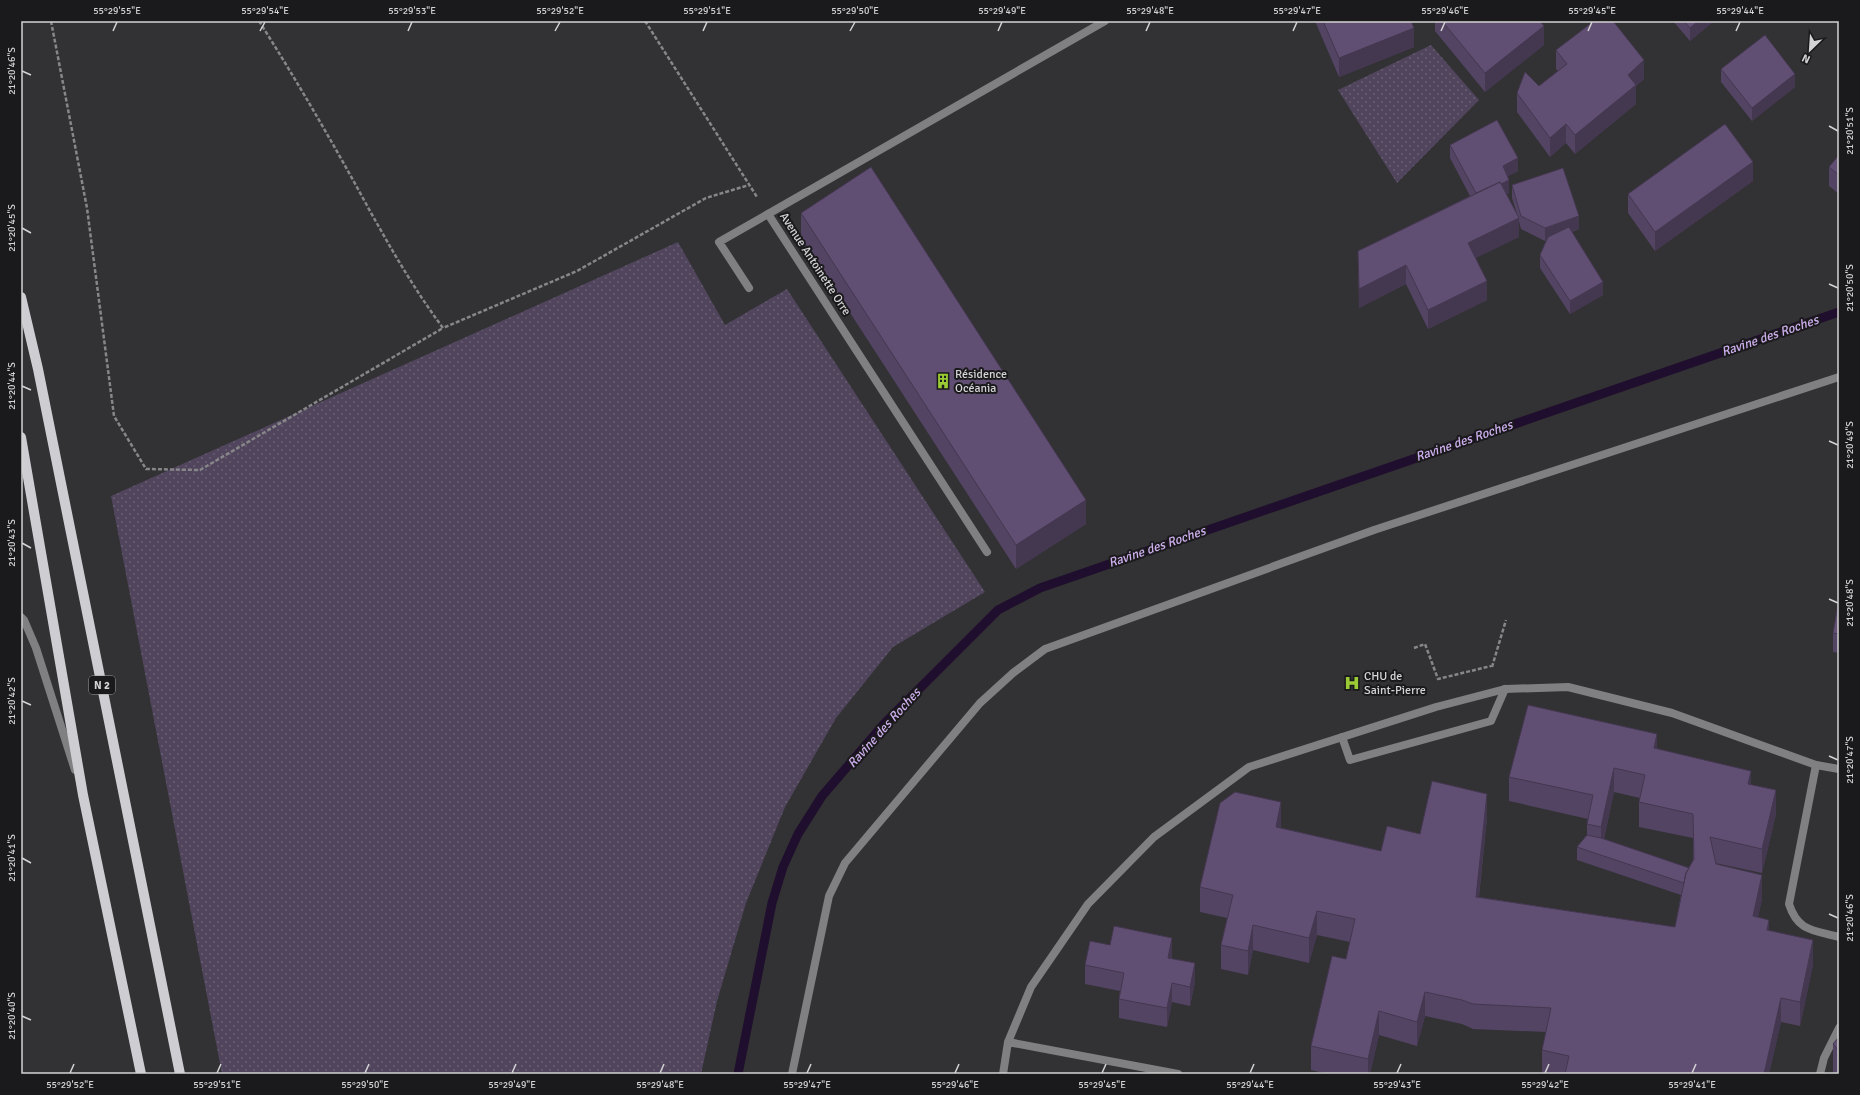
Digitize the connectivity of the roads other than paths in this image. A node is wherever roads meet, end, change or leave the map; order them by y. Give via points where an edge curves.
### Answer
1 (1105, 21) edge
2 (768, 214) junction
3 (749, 288) dead end
4 (21, 297) edge
5 (1839, 377) edge
6 (21, 437) edge
7 (987, 552) dead end
8 (21, 617) edge
9 (1505, 689) junction
10 (1342, 737) junction
11 (1816, 764) junction
12 (1839, 769) edge
13 (83, 795) junction
14 (1839, 937) edge
15 (1839, 1028) edge
16 (1008, 1042) junction
17 (142, 1074) edge
18 (180, 1074) edge
19 (792, 1074) edge
20 (1003, 1074) edge
21 (1178, 1074) edge
22 (1820, 1074) edge

1 - 2 street, Avenue Antoinette Orre
2 - 3 street via 719,242
2 - 7 street, Avenue Antoinette Orre
4 - 18 main road, N 2 via 38,369
5 - 19 street via 1374,530 1045,649 980,703 845,863 829,896
6 - 13 main road
8 - 13 street via 36,648
9 - 10 street via 1436,707
9 - 10 street via 1491,720 1350,760
9 - 11 street via 1568,687 1672,714
10 - 16 street via 1249,767 1154,838 1088,904 1031,987
11 - 12 street
11 - 14 street via 1789,904 1793,917 1805,927
13 - 17 main road
15 - 22 street via 1824,1058
16 - 20 street
16 - 21 street

